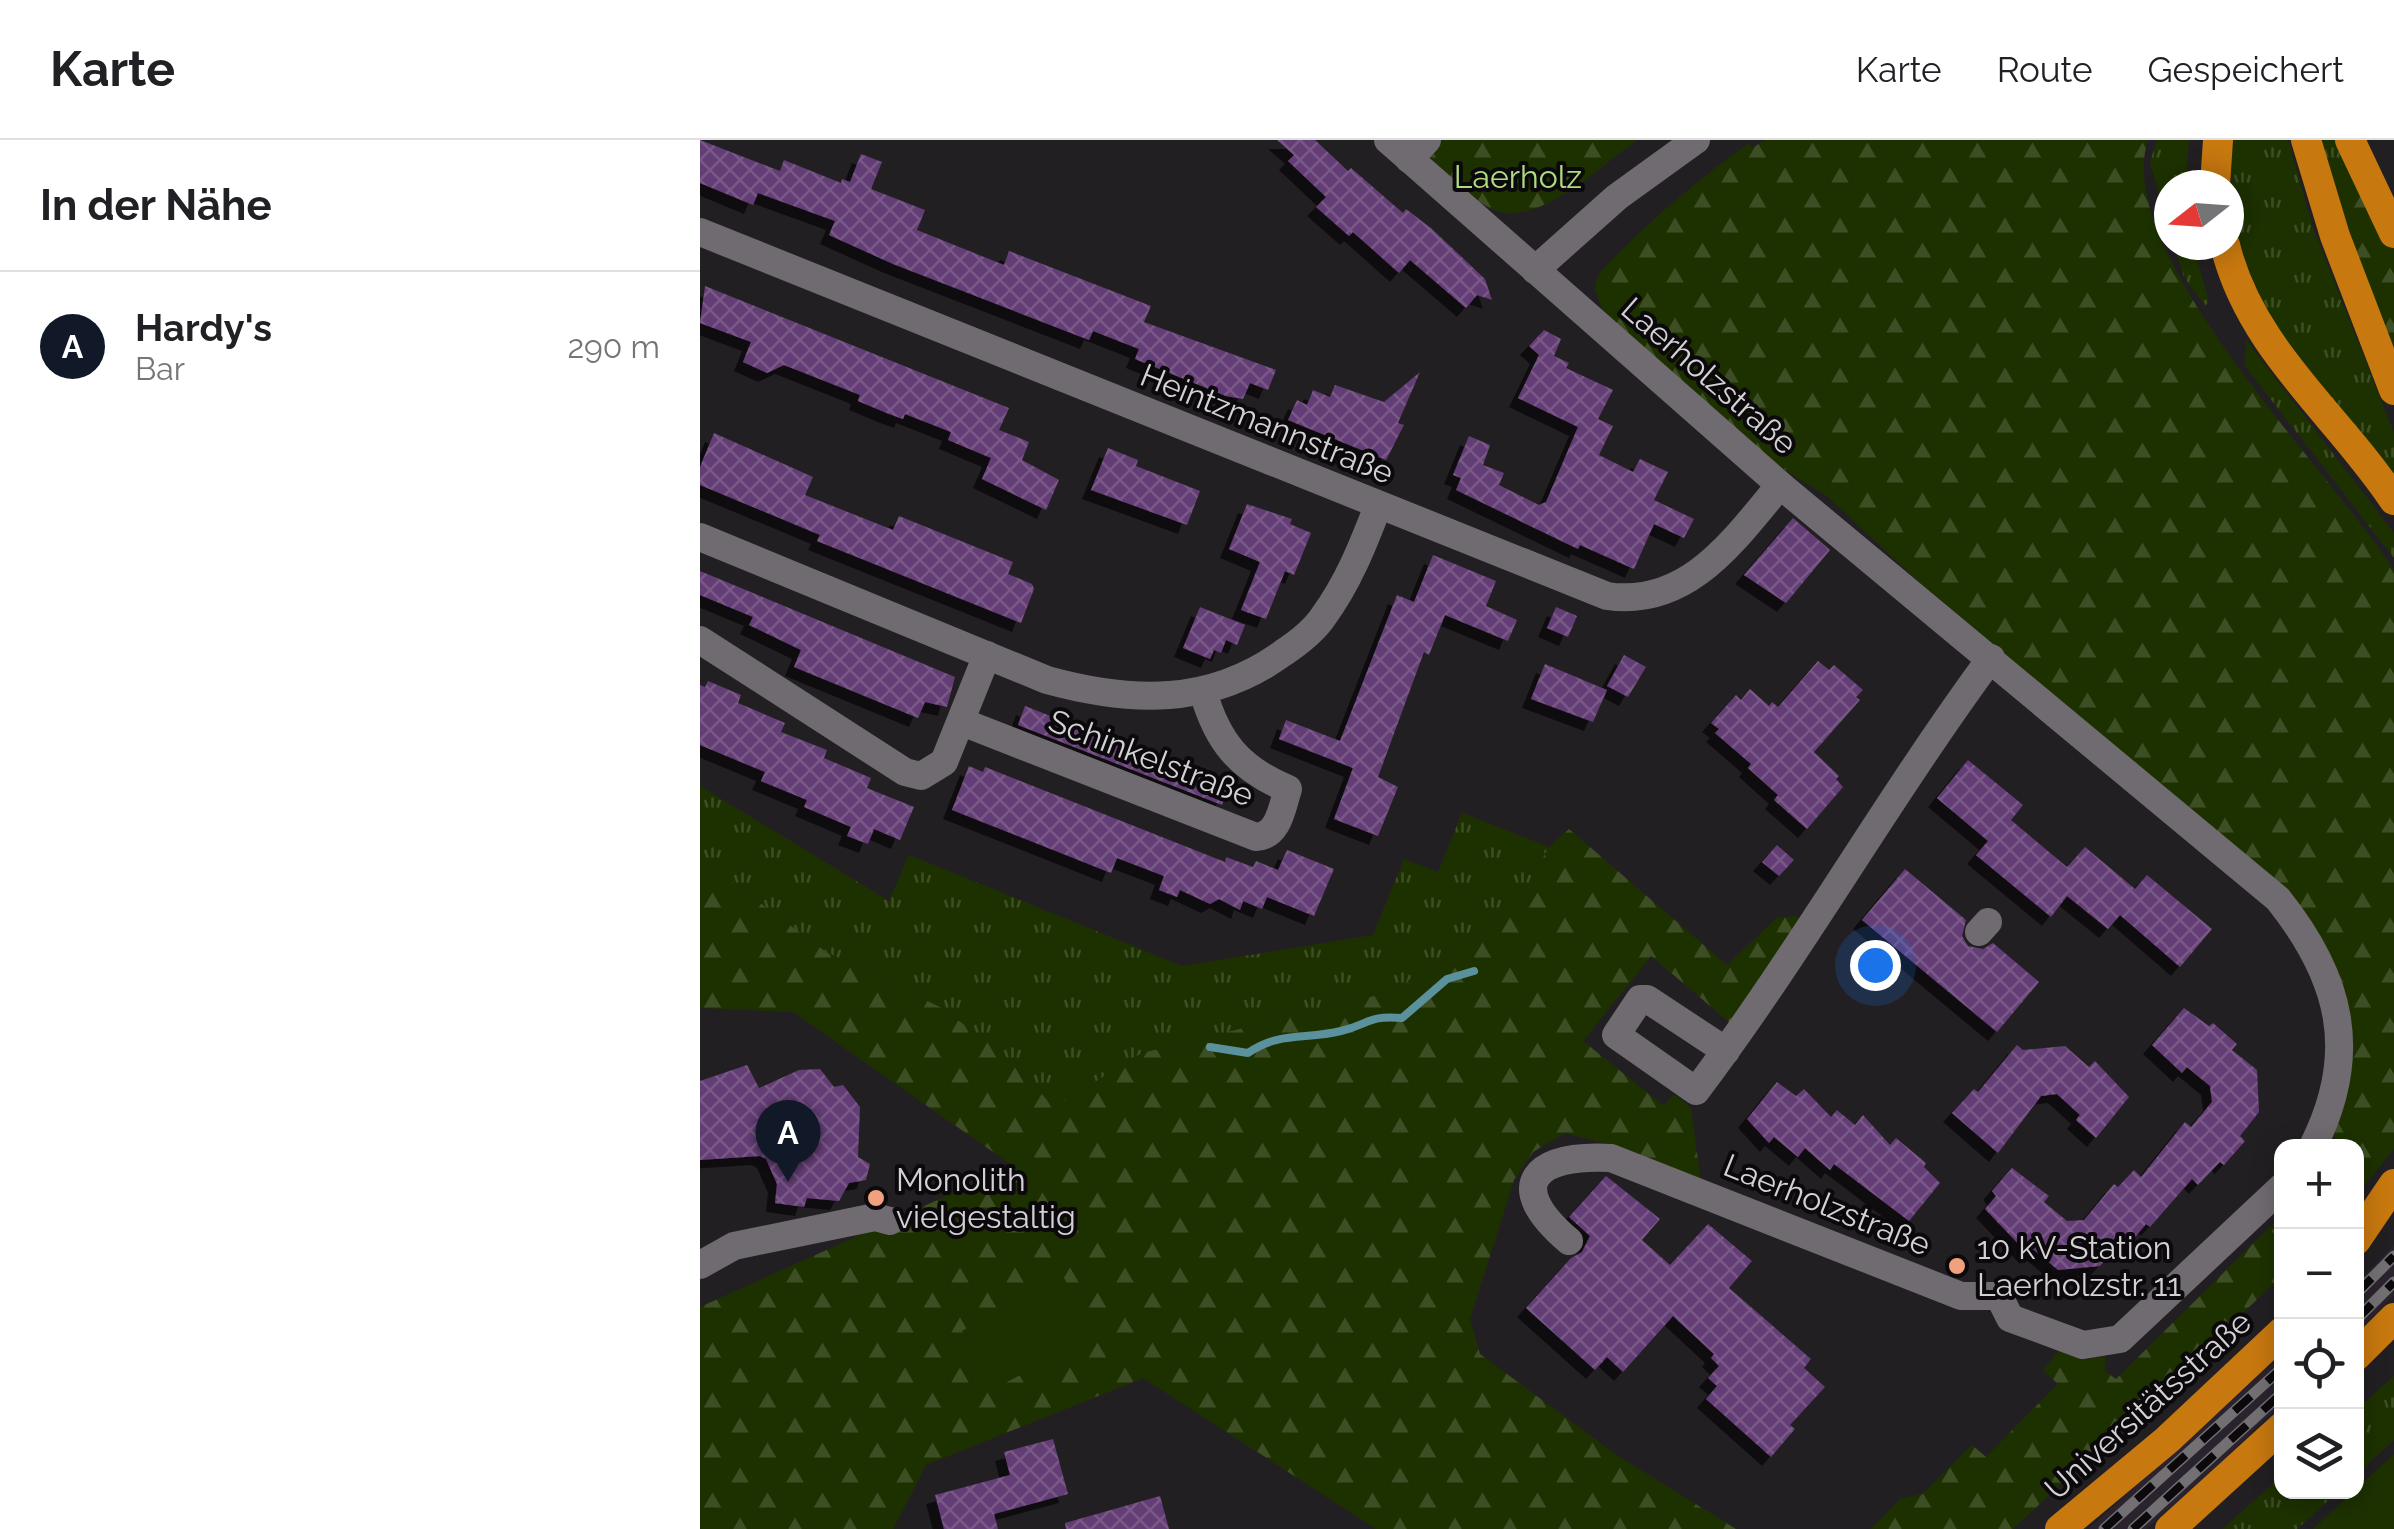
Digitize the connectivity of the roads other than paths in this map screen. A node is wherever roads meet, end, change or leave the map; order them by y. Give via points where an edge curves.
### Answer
1 (1388, 140) edge
2 (1696, 140) edge
3 (2306, 140) edge
4 (2350, 140) edge
5 (2217, 141) edge
6 (1418, 150) edge
7 (2216, 170) edge
8 (700, 232) edge
9 (2394, 233) edge
10 (2230, 260) edge
11 (1535, 270) junction
12 (2394, 390) edge
13 (1780, 485) junction
14 (2394, 500) edge
15 (1378, 506) junction
16 (700, 537) edge
17 (700, 640) edge
18 (988, 655) junction
19 (1990, 658) junction
20 (1203, 691) junction
21 (962, 722) junction
22 (1726, 1050) junction
23 (2315, 1139) edge
24 (2394, 1184) edge
25 (2274, 1195) edge
26 (890, 1221) dead end
27 (2394, 1223) edge
28 (2363, 1229) edge
29 (1569, 1241) dead end
30 (2364, 1252) edge
31 (700, 1265) edge
32 (2394, 1318) edge
33 (2274, 1340) edge
34 (2394, 1343) edge
35 (2364, 1348) edge
36 (2364, 1365) edge
37 (2274, 1434) edge
38 (2060, 1529) edge
39 (2170, 1529) edge

1 - 6 street, Laerholzstraße
2 - 11 street via 1616,198
3 - 12 highway
4 - 9 highway
5 - 7 highway
6 - 11 street, Laerholzstraße
8 - 15 street, Heintzmannstraße
10 - 14 highway via 2269,341
11 - 13 street, Laerholzstraße
13 - 15 street, Heintzmannstraße via 1700,575 1630,598 1582,588
13 - 19 street, Laerholzstraße
15 - 20 street, Schinkelstraße via 1352,570 1321,620 1263,668
16 - 18 street, Schinkelstraße
17 - 21 street via 905,772 921,776 944,762
18 - 20 street, Schinkelstraße via 1106,695 1173,698
18 - 21 street
19 - 22 street
19 - 23 street, Laerholzstraße via 2206,850 2278,900 2326,970 2336,1008 2338,1071
20 - 21 street, Schinkelstraße via 1229,751 1261,778 1288,789 1273,831 1256,837
22 - 22 street via 1696,1091 1616,1035 1640,999 1647,999
24 - 28 highway
25 - 29 street, Laerholzstraße via 2126,1335 2090,1345 2010,1318 1999,1296 1961,1296 1612,1158 1554,1161 1535,1182 1538,1214
26 - 31 street via 875,1217 734,1246
27 - 30 highway
32 - 35 highway
33 - 38 highway, Universitätsstraße
34 - 36 highway
37 - 39 highway

